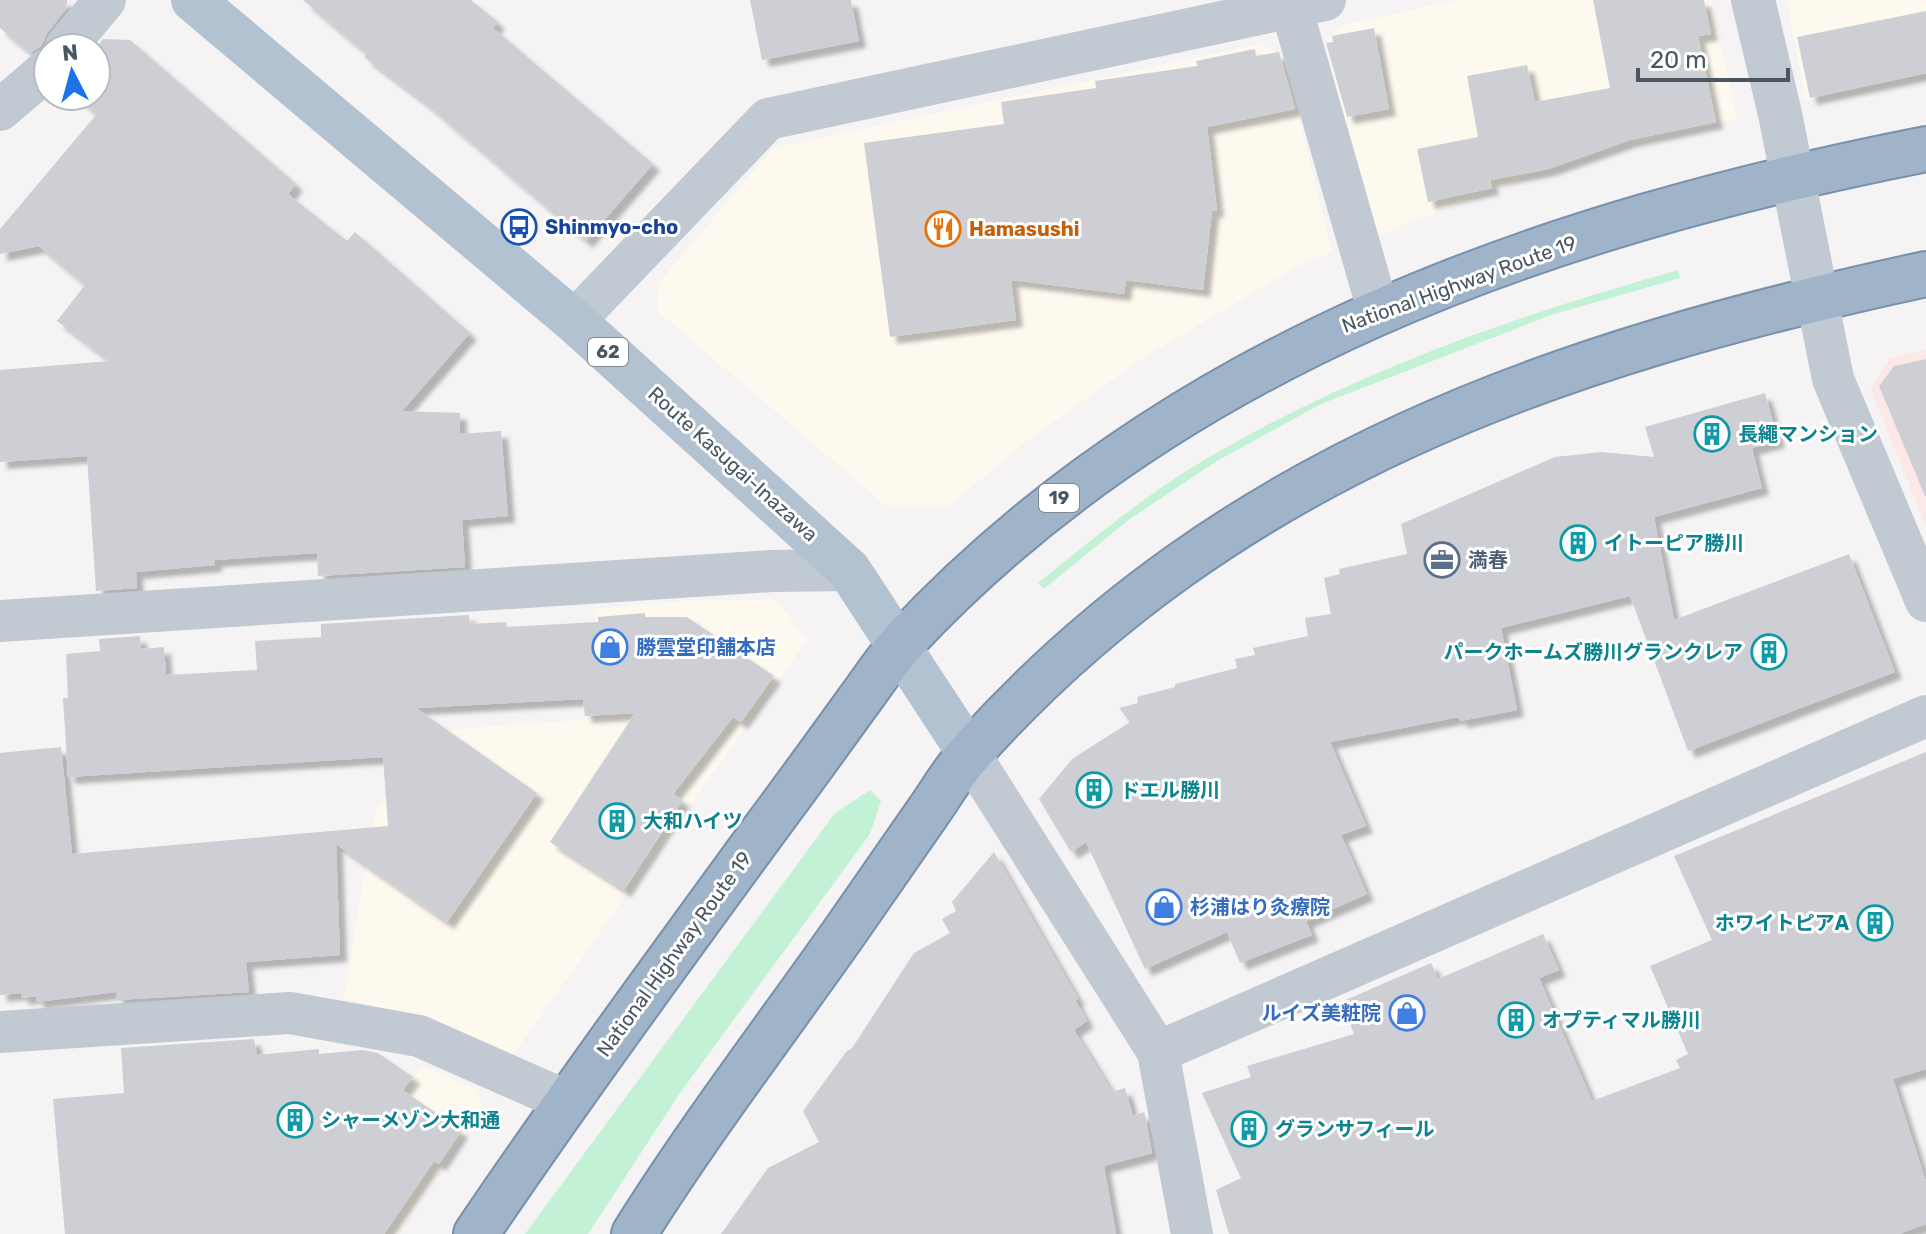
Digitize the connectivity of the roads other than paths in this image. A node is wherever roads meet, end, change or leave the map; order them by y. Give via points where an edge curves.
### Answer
1 (105, 0) edge
2 (193, 0) edge
3 (1753, 0) edge
4 (1302, 2) edge
5 (78, 32) edge
6 (32, 83) edge
7 (0, 110) edge
8 (1926, 149) edge
9 (1793, 178) junction
10 (1926, 274) edge
11 (1817, 299) junction
12 (1378, 310) junction
13 (574, 321) junction
14 (849, 570) junction
15 (1926, 601) edge
16 (0, 621) edge
17 (900, 645) junction
18 (1926, 716) edge
19 (969, 753) junction
20 (0, 1032) edge
21 (1158, 1052) junction
22 (566, 1101) junction
23 (649, 1228) edge
24 (476, 1234) edge
25 (1192, 1234) edge

1 - 5 street
2 - 13 main road, Route Kasugai-Inazawa / 62
3 - 9 street
4 - 12 street
4 - 13 street via 768,119
6 - 7 street
8 - 9 highway, National Highway Route 19 / 19
9 - 11 street
9 - 12 highway, National Highway Route 19 / 19 via 1596,234
10 - 11 highway
11 - 15 street via 1833,379
11 - 19 highway via 1625,352 1513,391 1342,464 1272,502 1145,589 1079,644
12 - 17 highway, National Highway Route 19 / 19 via 1296,348 1131,446 997,551
13 - 14 main road, Route Kasugai-Inazawa / 62
14 - 16 street
14 - 17 main road, Route Kasugai-Inazawa / 62
17 - 19 main road, Route Kasugai-Inazawa / 62
17 - 22 highway, National Highway Route 19 / 19
18 - 21 street
19 - 21 street
19 - 23 highway
20 - 22 street via 290,1013 419,1036
21 - 25 street
22 - 24 highway, National Highway Route 19 / 19

